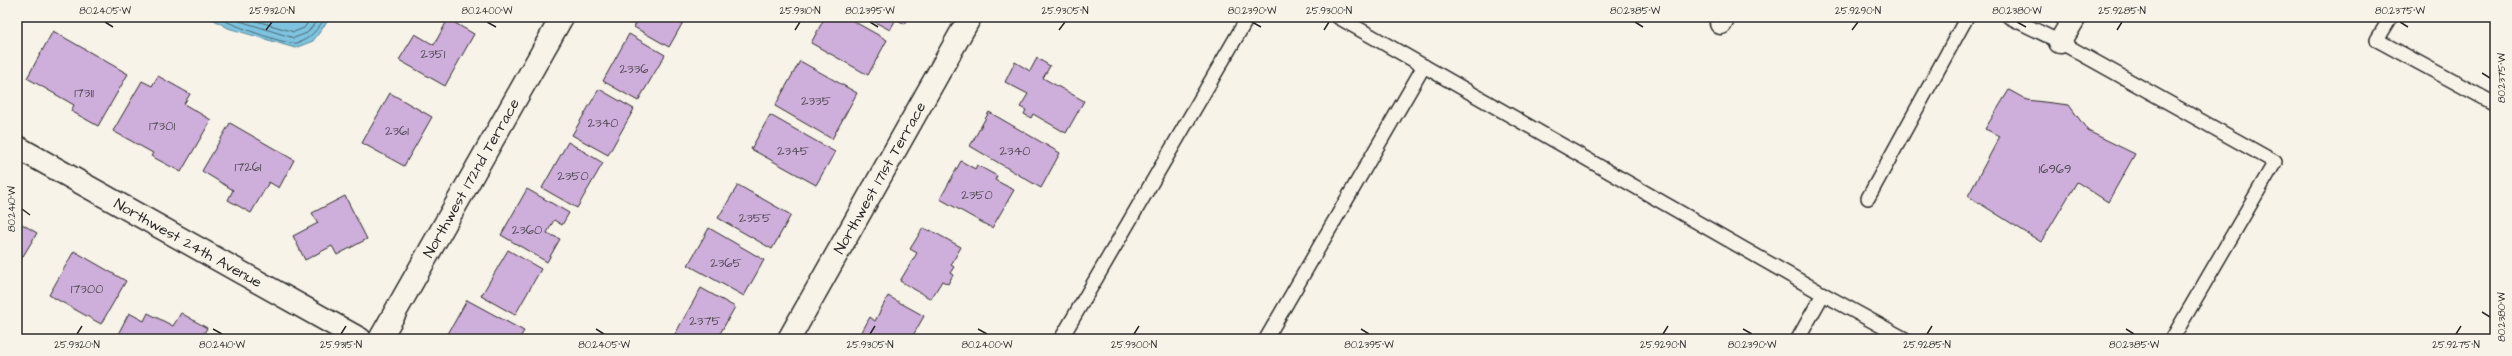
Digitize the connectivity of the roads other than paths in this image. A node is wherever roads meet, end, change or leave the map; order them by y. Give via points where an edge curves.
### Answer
1 (562, 17) edge
2 (970, 17) edge
3 (1248, 17) edge
4 (1338, 17) edge
5 (1967, 17) edge
6 (2009, 17) edge
7 (2075, 17) edge
8 (2391, 17) edge
9 (2060, 42) junction
10 (1424, 66) junction
11 (2495, 104) edge
12 (17, 147) edge
13 (1868, 198) dead end
14 (1823, 294) junction
15 (360, 339) edge
16 (380, 339) edge
17 (789, 339) edge
18 (1061, 339) edge
19 (1266, 339) edge
20 (1798, 339) edge
21 (1905, 339) edge
22 (2172, 339) edge

1 - 16 street, Northwest 172nd Terrace
2 - 17 street, Northwest 171st Terrace
3 - 18 lane
4 - 10 lane
5 - 13 lane
6 - 9 lane
7 - 9 street
8 - 11 lane via 2377,40
9 - 22 lane via 2275,162
10 - 14 lane
10 - 19 lane
12 - 15 street, Northwest 24th Avenue
14 - 20 lane
14 - 21 lane

